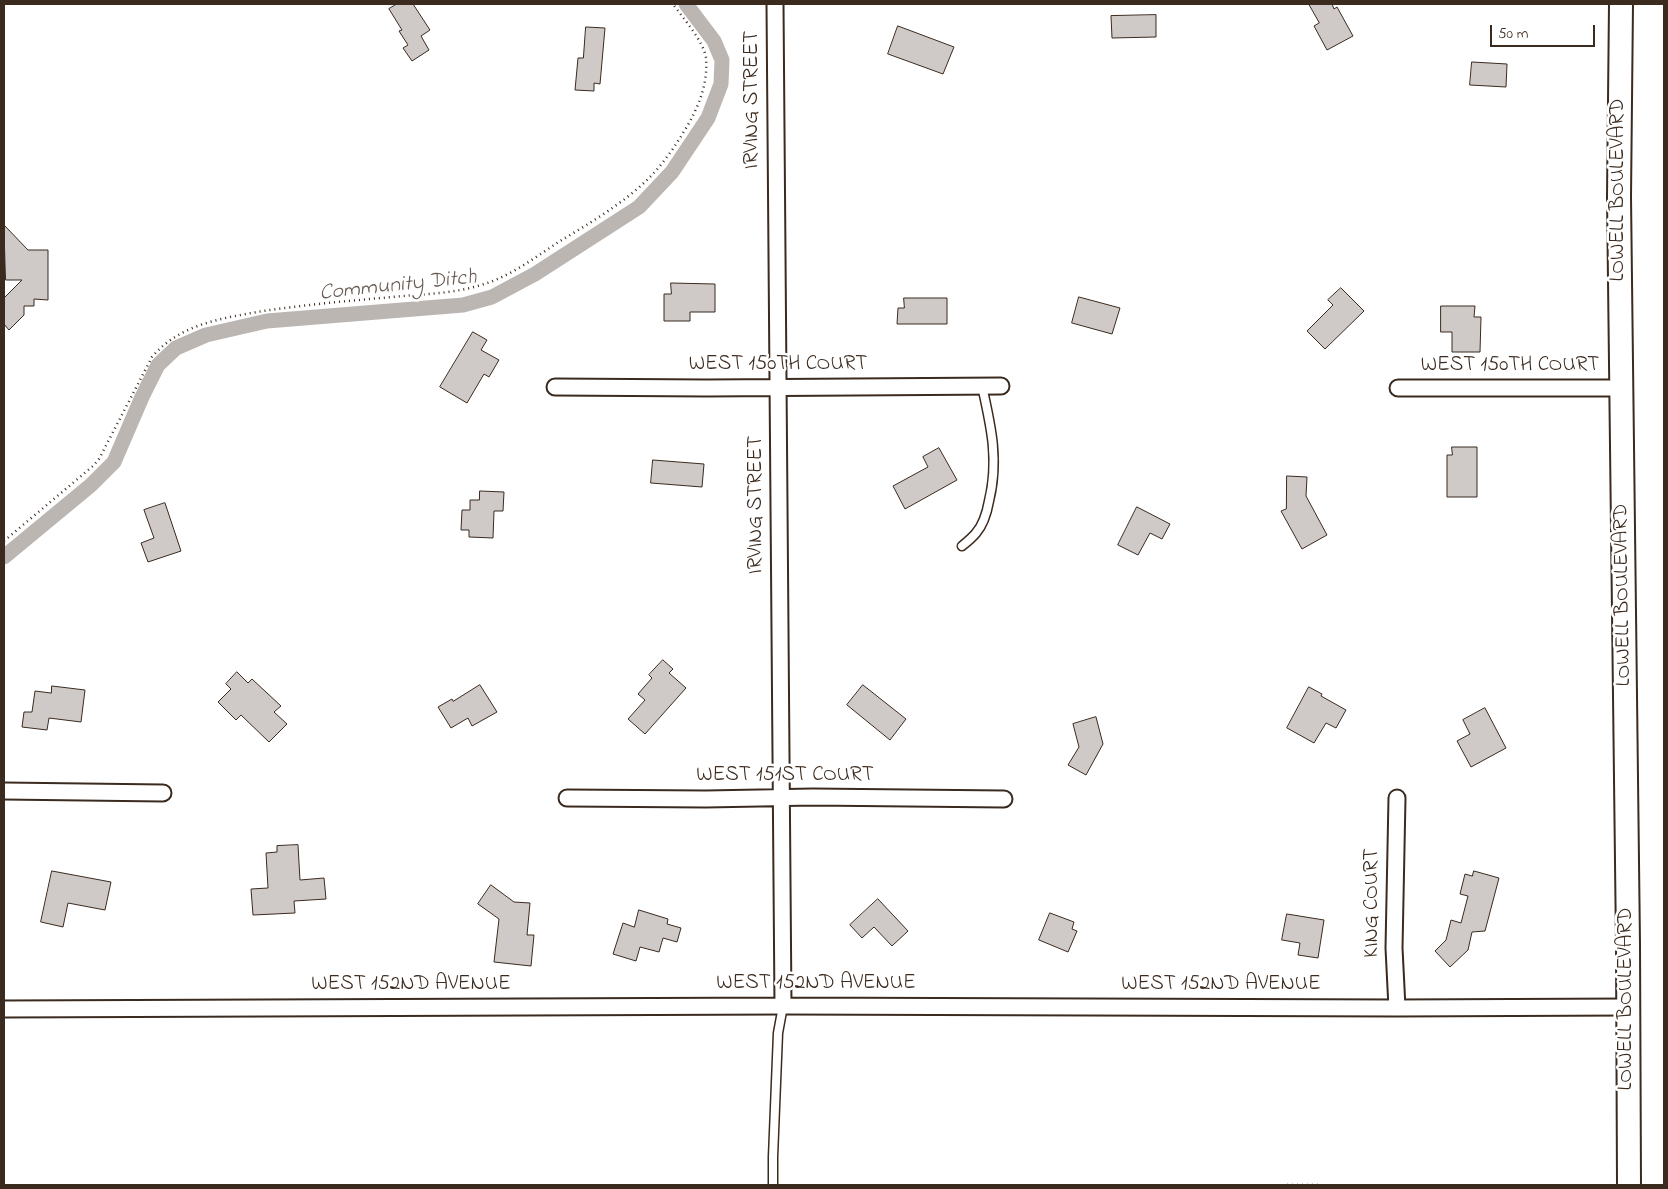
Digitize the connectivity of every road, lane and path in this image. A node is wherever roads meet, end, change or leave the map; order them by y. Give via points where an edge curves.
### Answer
1 (673, 4) edge
2 (775, 4) edge
3 (1621, 4) edge
4 (982, 386) junction
5 (1001, 386) dead end
6 (555, 387) dead end
7 (778, 387) junction
8 (1398, 388) dead end
9 (1621, 388) junction
10 (4, 541) edge
11 (962, 546) dead end
12 (4, 791) edge
13 (162, 793) dead end
14 (567, 798) dead end
15 (781, 798) junction
16 (1397, 798) dead end
17 (1004, 799) dead end
18 (783, 1006) junction
19 (1628, 1007) junction
20 (1397, 1008) junction
21 (4, 1009) edge
22 (774, 1185) edge
23 (1287, 1185) edge
24 (1318, 1185) edge
25 (1629, 1185) edge

1 - 10 path via 706,56 706,81 696,111 679,140 649,178 630,194 530,261 483,284 450,293 268,310 199,325 176,336 152,357 99,459
2 - 7 street, IRVING STREET
3 - 9 main road, LOWELL BOULEVARD
4 - 5 street, WEST 150TH COURT
4 - 7 street, WEST 150TH COURT
4 - 11 lane via 993,434 994,464 985,518 977,532
6 - 7 street, WEST 150TH COURT
7 - 15 street, IRVING STREET
8 - 9 street, WEST 150TH COURT
9 - 19 main road, LOWELL BOULEVARD
12 - 13 street
14 - 15 street, WEST 151ST COURT
15 - 17 street, WEST 151ST COURT
15 - 18 street, IRVING STREET
16 - 20 street, KING COURT via 1394,948
18 - 20 street, WEST 152ND AVENUE
18 - 21 street, WEST 152ND AVENUE
18 - 22 lane via 778,1032
19 - 20 street, WEST 152ND AVENUE
19 - 25 main road, LOWELL BOULEVARD
23 - 24 path

